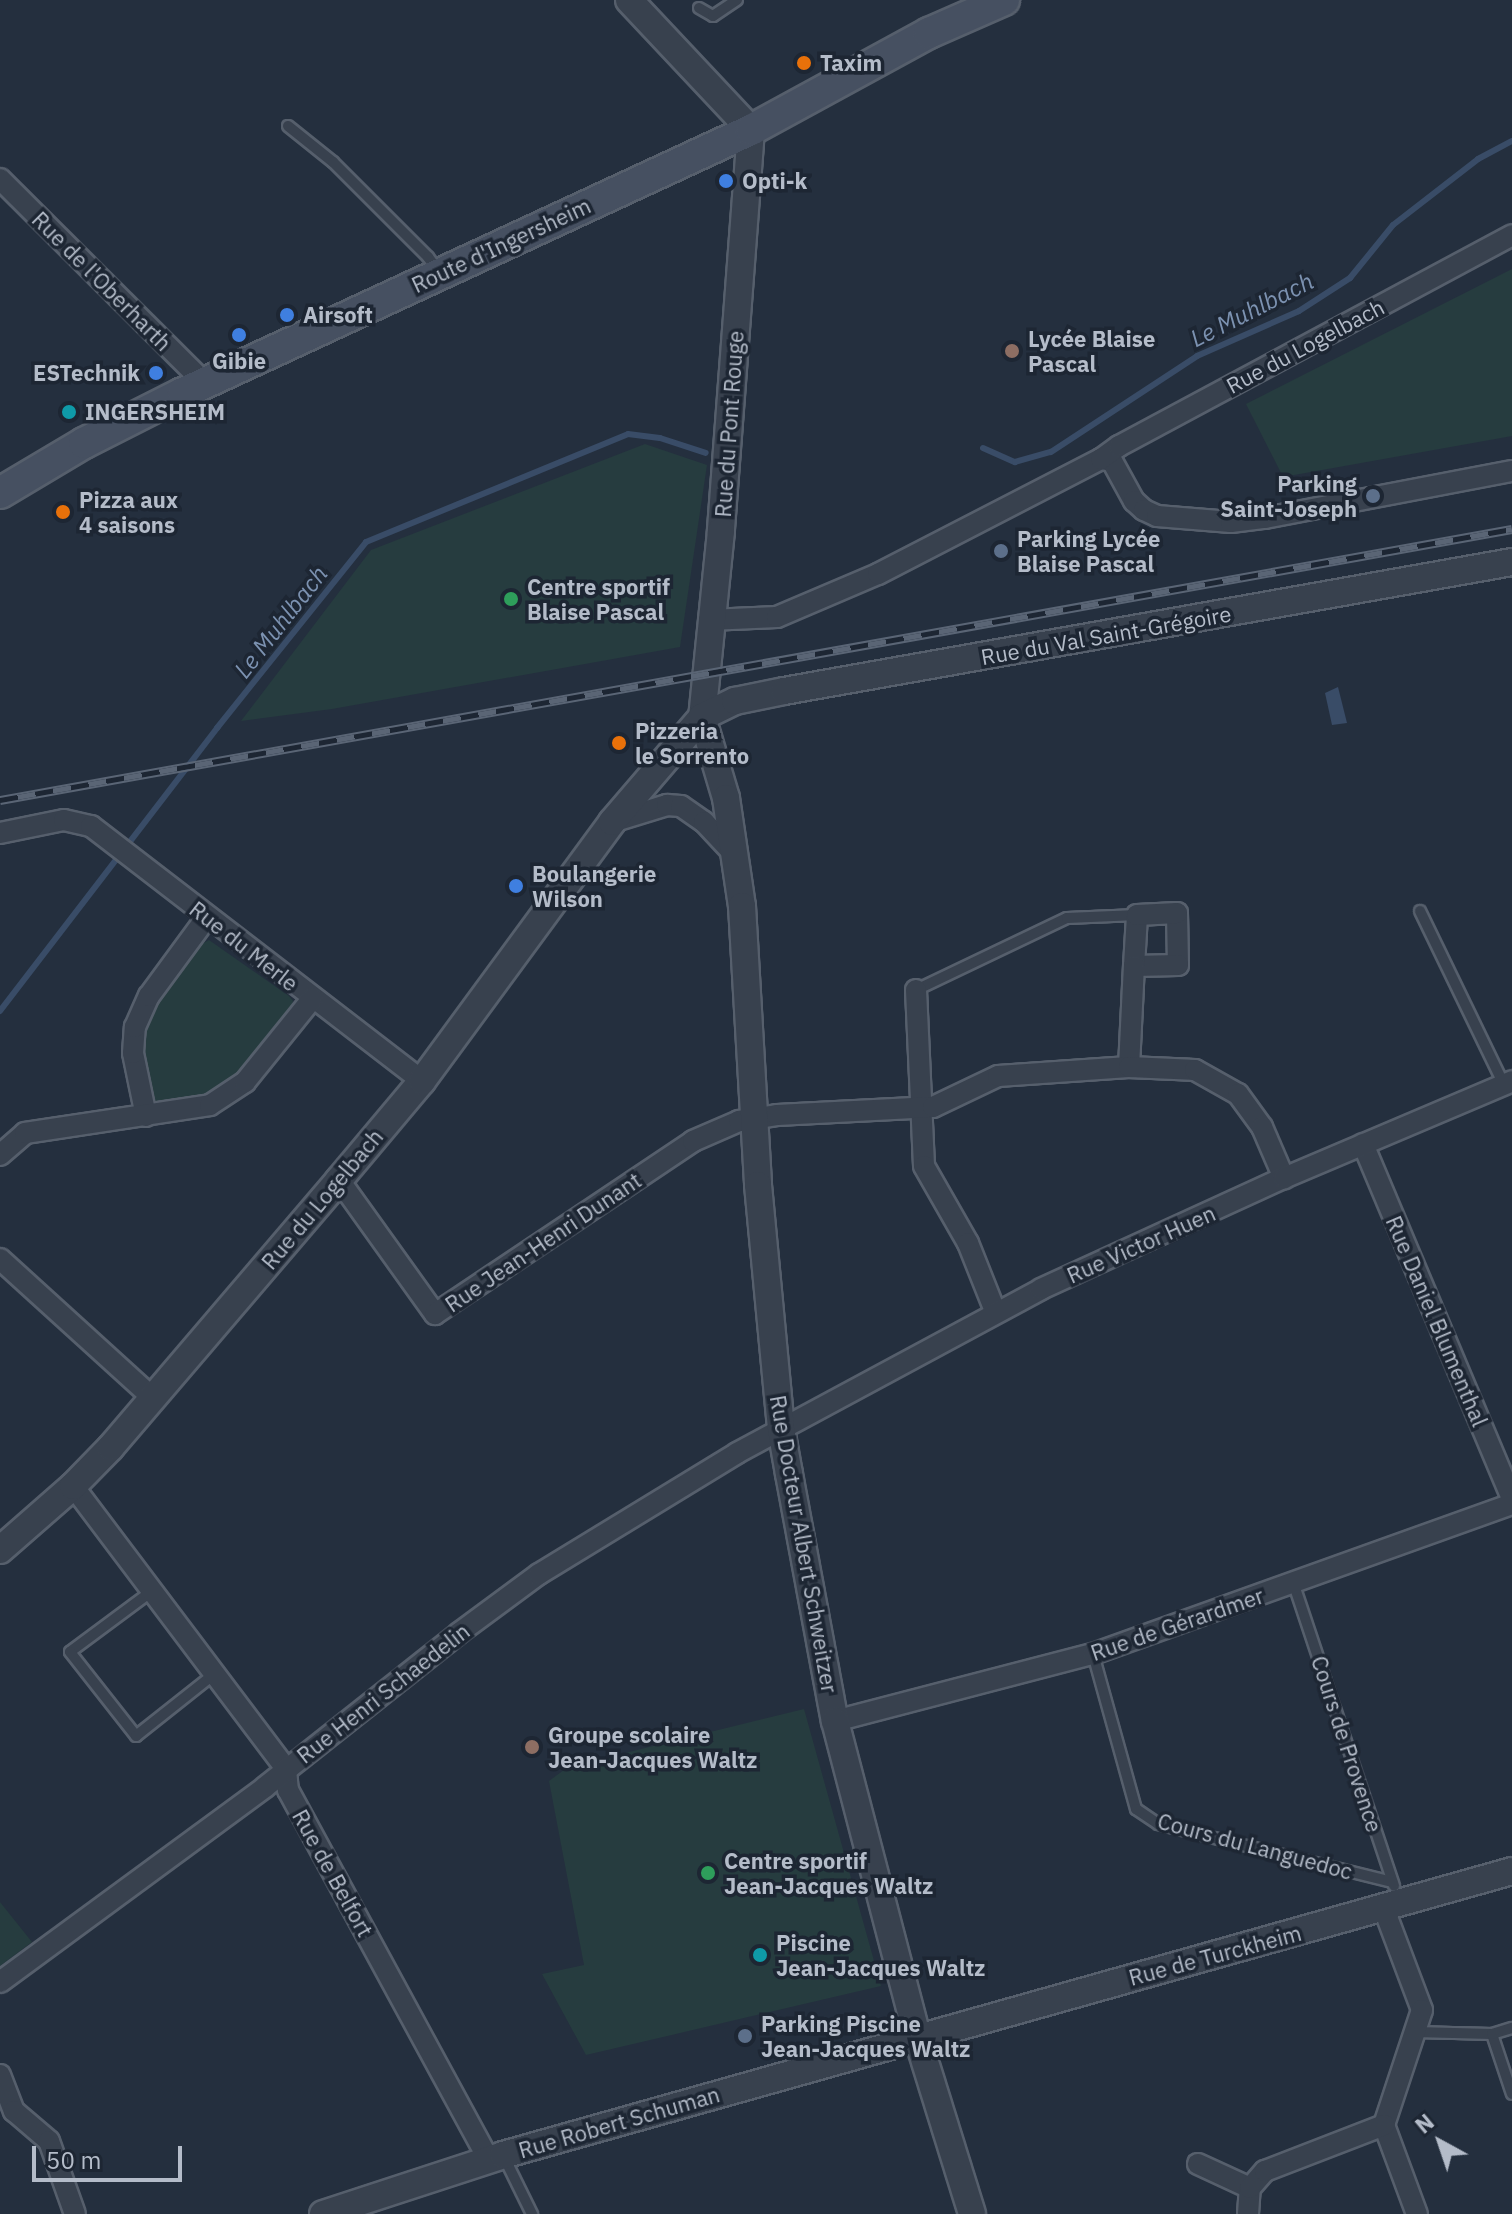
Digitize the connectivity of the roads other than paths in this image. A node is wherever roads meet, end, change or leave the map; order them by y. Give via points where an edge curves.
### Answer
1 (629, 0) edge
2 (737, 0) edge
3 (1004, 0) edge
4 (699, 8) dead end
5 (288, 126) dead end
6 (751, 130) junction
7 (0, 179) edge
8 (1512, 235) edge
9 (440, 274) junction
10 (205, 383) junction
11 (1101, 459) junction
12 (1512, 471) edge
13 (0, 493) edge
14 (1512, 562) edge
15 (709, 620) junction
16 (702, 717) junction
17 (612, 822) junction
18 (0, 833) edge
19 (734, 854) junction
20 (1420, 911) dead end
21 (1137, 915) junction
22 (207, 917) junction
23 (1134, 966) junction
24 (916, 990) joint
25 (312, 999) junction
26 (1129, 1067) junction
27 (422, 1081) junction
28 (1508, 1083) edge
29 (920, 1108) junction
30 (146, 1116) junction
31 (754, 1117) junction
32 (1363, 1144) junction
33 (0, 1155) edge
34 (1284, 1178) junction
35 (339, 1180) junction
36 (0, 1259) edge
37 (995, 1311) junction
38 (154, 1399) junction
39 (781, 1429) junction
40 (73, 1486) junction
41 (1512, 1501) edge
42 (0, 1550) edge
43 (1294, 1585) junction
44 (152, 1591) junction
45 (1093, 1654) junction
46 (213, 1675) junction
47 (835, 1721) junction
48 (286, 1769) junction
49 (1512, 1871) edge
50 (1392, 1898) junction
51 (0, 1982) edge
52 (1512, 2028) edge
53 (1415, 2032) junction
54 (1492, 2034) junction
55 (917, 2036) junction
56 (0, 2075) edge
57 (1512, 2094) edge
58 (1384, 2125) junction
59 (496, 2157) junction
60 (1198, 2164) dead end
61 (1250, 2188) junction
62 (75, 2214) edge
63 (323, 2214) edge
64 (532, 2214) edge
65 (972, 2214) edge
66 (1248, 2214) edge
67 (1417, 2214) edge

1 - 6 street
2 - 4 lane via 713,16
3 - 6 main road, Route d'Ingersheim via 929,33
5 - 9 lane via 333,162
6 - 9 main road, Route d'Ingersheim
6 - 15 street, Rue du Pont Rouge via 721,531
7 - 10 street, Rue de l'Oberharth
8 - 11 street, Rue du Logelbach
9 - 10 main road, Route d'Ingersheim
10 - 13 main road, Route d'Ingersheim via 84,443
11 - 12 street via 1112,461 1144,510 1157,516 1231,522
11 - 15 street, Rue du Logelbach via 878,574 777,617
14 - 16 street, Rue du Val Saint-Grégoire via 784,691 735,701
15 - 16 street, Rue du Pont Rouge
16 - 17 street, Rue du Logelbach
16 - 19 street, Rue Docteur Albert Schweitzer via 726,798
17 - 19 street via 667,805 681,806
17 - 27 street, Rue du Logelbach
18 - 22 street, Rue du Merle via 64,820 91,826
19 - 31 street, Rue Docteur Albert Schweitzer via 742,906
20 - 28 lane
21 - 23 street
21 - 23 street via 1177,913 1178,965
21 - 24 lane via 1067,918
22 - 25 street, Rue du Merle
22 - 30 street via 149,996 135,1027 133,1053
23 - 26 street
24 - 29 street
25 - 27 street, Rue du Merle
25 - 30 street via 245,1082 210,1105
26 - 29 street via 998,1076 933,1107
26 - 34 street via 1195,1070 1238,1094 1262,1127
27 - 35 street, Rue du Logelbach
28 - 32 street, Rue Victor Huen
29 - 31 street
29 - 37 street via 924,1166 968,1243
30 - 33 street via 25,1133
31 - 35 street, Rue Jean-Henri Dunant via 693,1141 435,1314
31 - 39 street, Rue Docteur Albert Schweitzer
32 - 34 street, Rue Victor Huen
32 - 41 street, Rue Daniel Blumenthal
34 - 37 street, Rue Victor Huen
35 - 38 street, Rue du Logelbach
36 - 38 street
37 - 39 street, Rue Victor Huen
38 - 40 street, Rue du Logelbach
39 - 47 street, Rue Docteur Albert Schweitzer
39 - 48 street, Rue Henri Schaedelin via 539,1574
40 - 42 street, Rue du Logelbach
40 - 44 street, Rue de Belfort
41 - 43 street, Rue de Gérardmer
43 - 45 street, Rue de Gérardmer
43 - 50 lane, Cours de Provence
44 - 46 street, Rue de Belfort
44 - 46 lane via 70,1652 136,1736
45 - 47 street, Rue de Gérardmer
45 - 50 lane, Cours du Languedoc via 1136,1809 1158,1824
46 - 48 street, Rue de Belfort
47 - 55 street, Rue Docteur Albert Schweitzer
48 - 51 street, Rue Henri Schaedelin
48 - 59 street, Rue de Belfort via 288,1790
49 - 50 street, Rue de Turckheim
50 - 53 street via 1422,2010
50 - 55 street, Rue de Turckheim
52 - 54 lane
53 - 54 lane
53 - 58 street
54 - 57 lane
55 - 59 street, Rue Robert Schuman
55 - 65 street, Rue Docteur Albert Schweitzer
56 - 62 street via 14,2111 49,2141
58 - 61 street via 1265,2171
58 - 67 street
59 - 63 street, Rue Robert Schuman
59 - 64 lane
60 - 61 street
61 - 66 street

